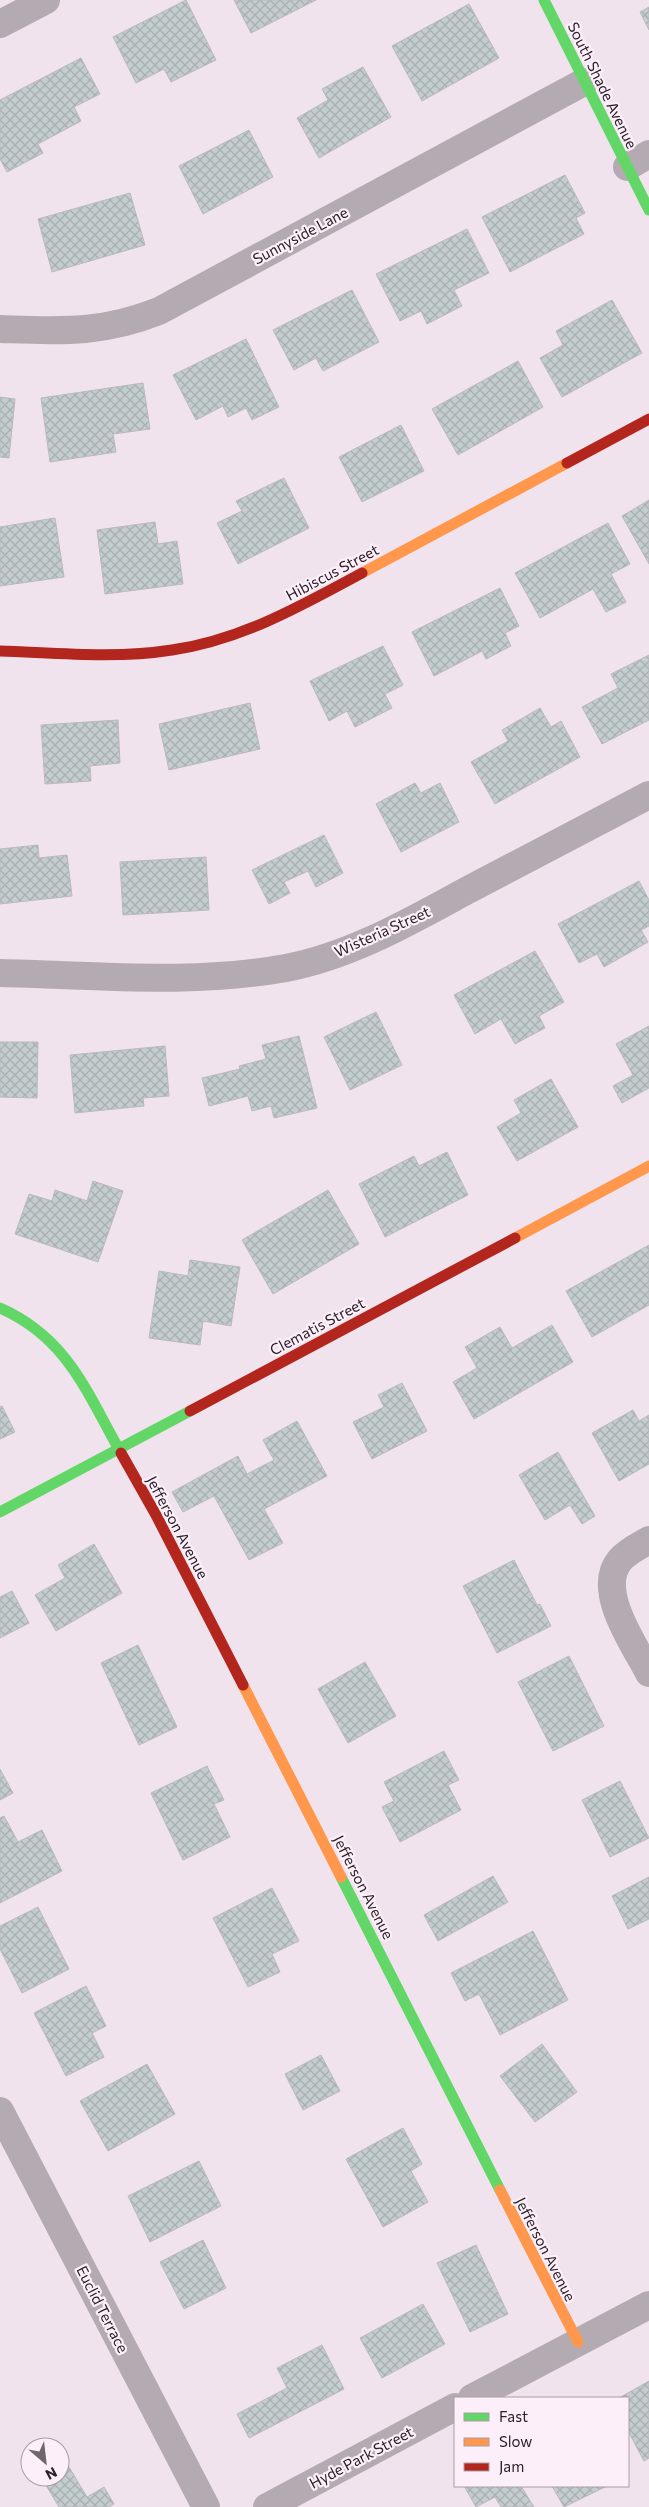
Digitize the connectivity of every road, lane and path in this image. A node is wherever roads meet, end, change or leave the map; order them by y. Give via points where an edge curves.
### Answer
1 (46, 0) edge
2 (544, 0) edge
3 (0, 24) edge
4 (584, 82) junction
5 (638, 161) edge
6 (649, 210) edge
7 (0, 329) edge
8 (649, 419) edge
9 (0, 651) edge
10 (649, 794) edge
11 (0, 973) edge
12 (649, 1166) edge
13 (0, 1308) edge
14 (119, 1448) junction
15 (0, 1512) edge
16 (649, 1540) edge
17 (649, 1674) edge
18 (0, 2111) edge
19 (649, 2305) edge
20 (578, 2342) junction
21 (474, 2397) edge
22 (454, 2408) edge
23 (206, 2507) edge
24 (267, 2507) edge

1 - 3 street
2 - 4 street, South Shade Avenue
4 - 5 street, South Shade Avenue
4 - 7 street, Sunnyside Lane via 159,311 98,329
5 - 6 street, South Shade Avenue
8 - 9 street, Hibiscus Street via 286,614 244,631 196,645 155,652
10 - 11 street, Wisteria Street via 389,932 342,952 288,968 192,978
12 - 14 street, Clematis Street
13 - 14 street, Jefferson Avenue via 19,1316 48,1337 67,1358
14 - 15 street, Clematis Street
14 - 20 street, Jefferson Avenue via 287,1769
16 - 17 street via 620,1560 610,1586 613,1601
18 - 23 street, Euclid Terrace
19 - 20 street
20 - 21 street
22 - 24 street, Hyde Park Street

